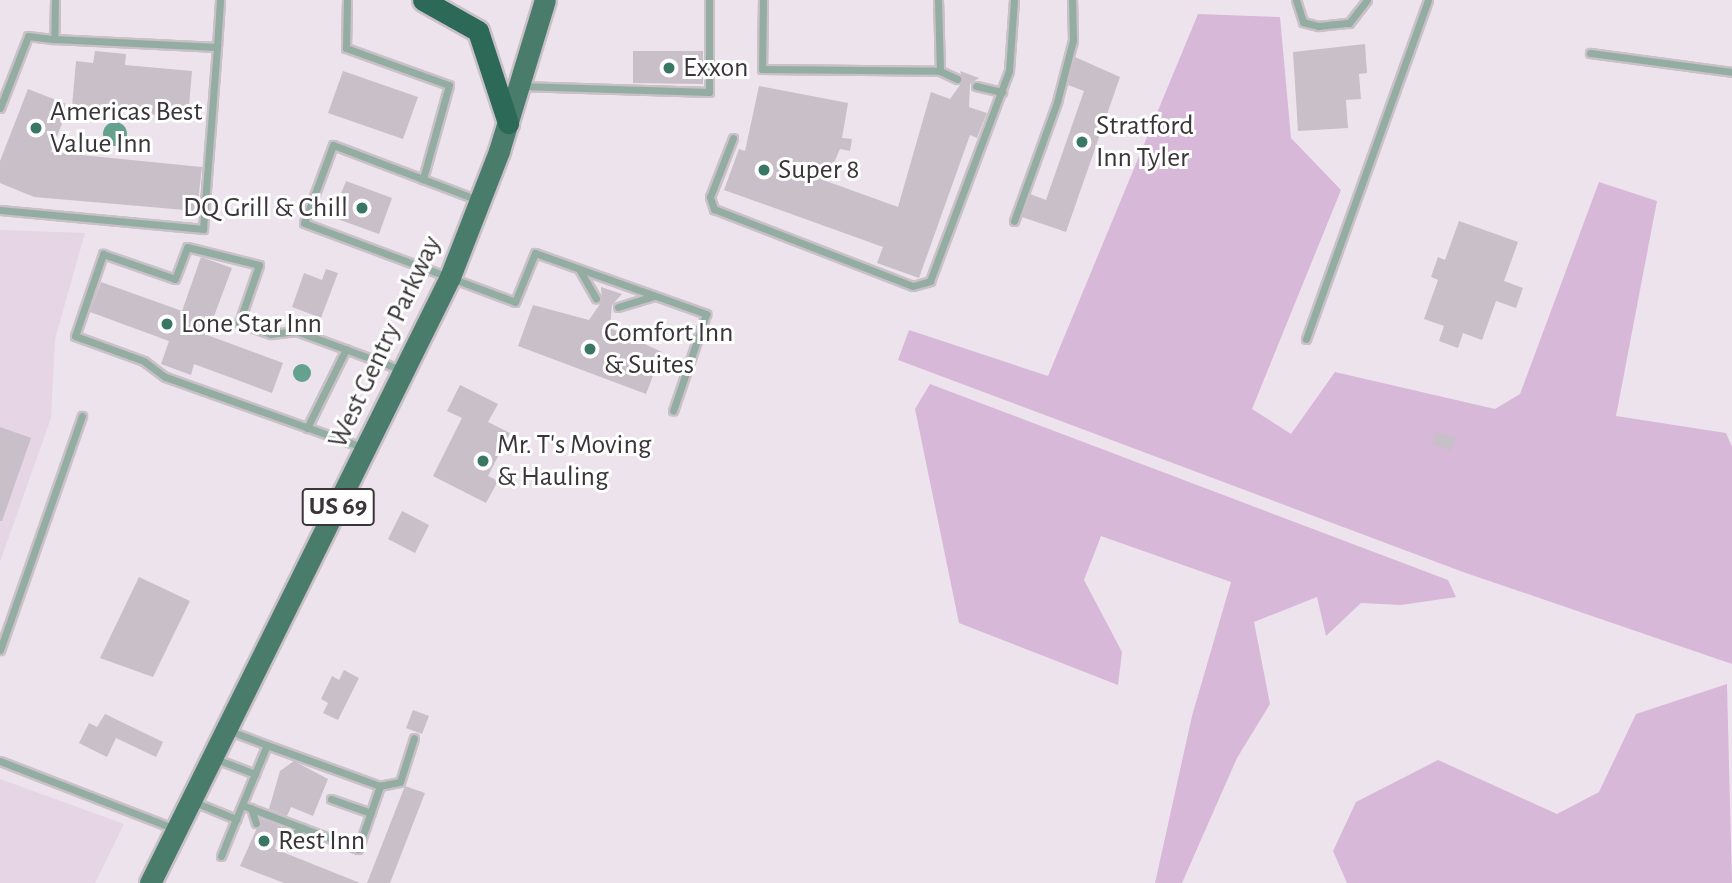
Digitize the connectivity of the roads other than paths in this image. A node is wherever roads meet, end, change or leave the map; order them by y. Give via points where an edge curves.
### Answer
1 (55, 0) edge
2 (220, 0) edge
3 (347, 0) edge
4 (423, 0) edge
5 (545, 0) edge
6 (709, 0) edge
7 (763, 0) edge
8 (938, 0) edge
9 (1014, 0) edge
10 (1072, 0) edge
11 (1296, 0) edge
12 (1367, 0) edge
13 (1428, 0) edge
14 (54, 39) junction
15 (217, 47) junction
16 (1590, 53) dead end
17 (940, 71) junction
18 (1732, 72) edge
19 (957, 79) dead end
20 (520, 86) junction
21 (976, 86) dead end
22 (1002, 92) junction
23 (0, 108) edge
24 (508, 123) junction
25 (733, 138) dead end
26 (423, 179) junction
27 (480, 201) junction
28 (0, 210) edge
29 (1014, 221) dead end
30 (579, 268) junction
31 (450, 277) junction
32 (655, 296) junction
33 (596, 299) dead end
34 (618, 307) dead end
35 (1306, 339) dead end
36 (346, 348) junction
37 (406, 371) junction
38 (673, 411) dead end
39 (82, 416) dead end
40 (307, 428) junction
41 (367, 448) junction
42 (0, 650) edge
43 (227, 730) junction
44 (414, 738) dead end
45 (267, 745) junction
46 (213, 758) junction
47 (0, 761) edge
48 (254, 774) junction
49 (379, 786) junction
50 (331, 799) dead end
51 (191, 801) junction
52 (242, 805) junction
53 (251, 808) junction
54 (371, 813) junction
55 (236, 819) junction
56 (256, 823) dead end
57 (302, 828) junction
58 (177, 829) junction
59 (281, 832) dead end
60 (221, 856) dead end
61 (150, 883) edge

1 - 14 lane
2 - 15 lane
3 - 26 lane via 346,48 449,85
4 - 24 highway via 478,31
5 - 20 main road, West Gentry Parkway / US 69
6 - 20 lane via 709,92
7 - 17 lane via 762,69
8 - 17 lane
9 - 22 lane
10 - 29 lane via 1073,40 1057,102
11 - 12 lane via 1303,22 1318,26 1349,23
13 - 35 lane
14 - 15 lane
14 - 23 lane via 28,36
15 - 28 lane via 203,229
16 - 18 lane
17 - 19 lane
20 - 24 main road, West Gentry Parkway / US 69
21 - 22 lane
22 - 25 lane via 930,281 913,286 714,209 710,197
24 - 27 main road, West Gentry Parkway / US 69
26 - 27 lane
26 - 31 lane via 333,145 304,223
27 - 31 main road, West Gentry Parkway / US 69
30 - 31 lane via 535,253 515,302
30 - 32 lane
30 - 33 lane
31 - 37 main road, West Gentry Parkway / US 69
32 - 34 lane
32 - 38 lane via 706,314
36 - 37 lane
36 - 40 lane
36 - 40 lane via 239,323 259,265 187,247 175,279 103,254 75,337
37 - 41 main road, West Gentry Parkway / US 69
39 - 42 lane
40 - 41 lane
41 - 43 main road, West Gentry Parkway / US 69
43 - 45 lane
43 - 46 main road, West Gentry Parkway / US 69
44 - 49 lane via 400,782
45 - 48 lane
45 - 49 lane
46 - 48 lane
46 - 51 main road, West Gentry Parkway / US 69
47 - 58 lane
48 - 52 lane
49 - 54 lane
50 - 54 lane
51 - 55 lane
51 - 58 main road, West Gentry Parkway / US 69
52 - 53 lane
52 - 55 lane
53 - 56 lane
53 - 57 lane
54 - 57 lane via 358,849
55 - 60 lane
57 - 59 lane via 292,836
58 - 61 main road, West Gentry Parkway / US 69

